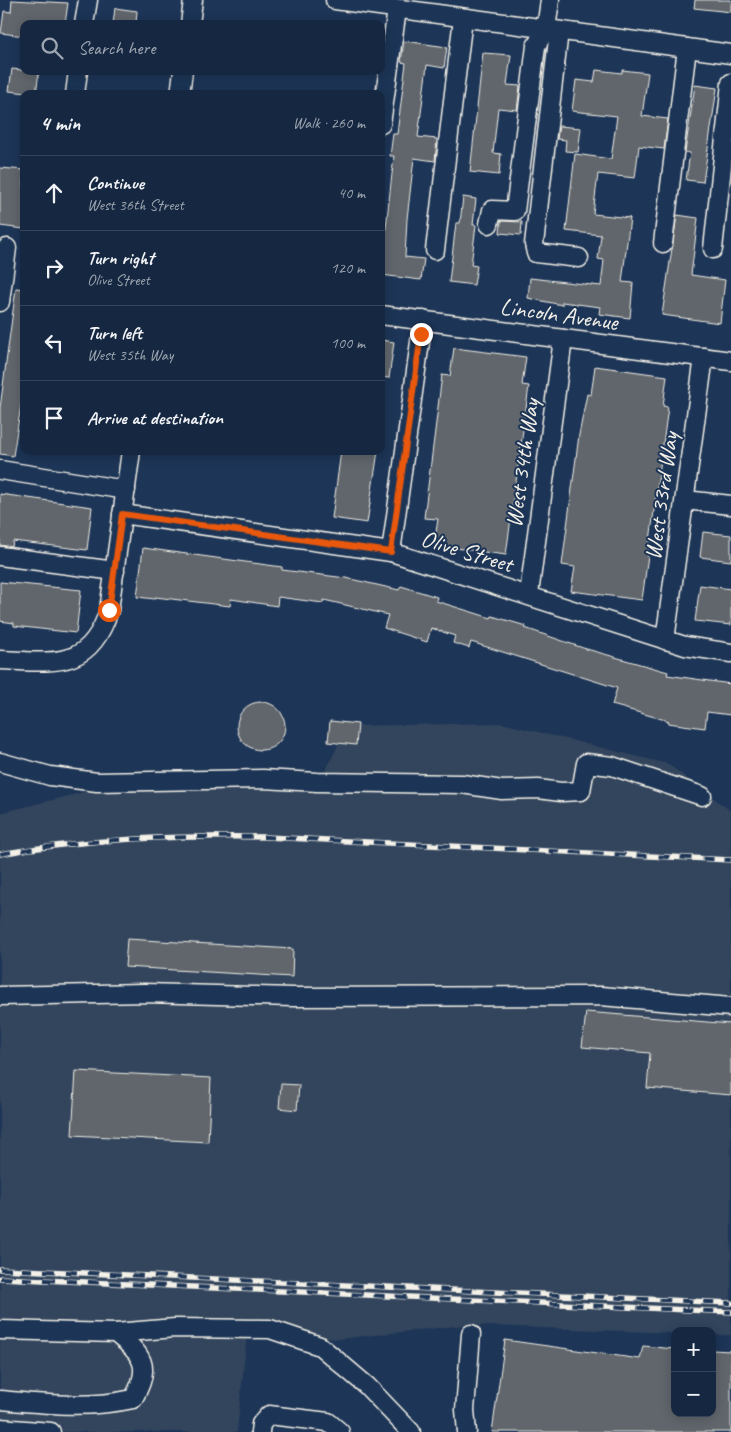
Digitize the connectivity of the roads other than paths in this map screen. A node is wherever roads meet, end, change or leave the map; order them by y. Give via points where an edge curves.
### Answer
1 (88, 0) edge
2 (193, 0) edge
3 (335, 0) edge
4 (550, 0) edge
5 (397, 9) junction
6 (464, 18) junction
7 (85, 20) edge
8 (190, 20) edge
9 (552, 30) junction
10 (687, 48) junction
11 (731, 54) edge
12 (77, 75) edge
13 (182, 75) edge
14 (731, 83) edge
15 (76, 90) edge
16 (181, 90) edge
17 (385, 95) edge
18 (489, 224) dead end
19 (662, 243) dead end
20 (10, 249) edge
21 (435, 250) dead end
22 (713, 250) dead end
23 (579, 258) dead end
24 (0, 302) edge
25 (385, 315) edge
26 (423, 320) junction
27 (563, 339) junction
28 (704, 357) junction
29 (731, 361) edge
30 (130, 455) edge
31 (0, 470) edge
32 (126, 490) junction
33 (685, 500) junction
34 (731, 505) edge
35 (122, 514) junction
36 (391, 552) junction
37 (0, 556) edge
38 (115, 571) junction
39 (529, 594) junction
40 (665, 640) junction
41 (731, 653) edge
42 (0, 660) edge
43 (0, 762) edge
44 (702, 796) dead end
45 (0, 996) edge
46 (731, 1007) edge
47 (0, 1330) edge
48 (115, 1333) junction
49 (471, 1334) dead end
50 (0, 1400) edge
51 (0, 1428) edge
52 (51, 1432) edge
53 (260, 1432) edge
54 (340, 1432) edge
55 (411, 1432) edge
56 (467, 1432) edge

1 - 7 street
2 - 8 street
3 - 5 street
4 - 9 street
5 - 6 street
5 - 17 street
6 - 9 street
6 - 21 street
9 - 10 street
9 - 18 street via 536,46 515,211 492,210
9 - 23 street via 534,244 536,253
10 - 11 street
10 - 19 street
12 - 15 street
13 - 16 street
14 - 22 street
20 - 24 street
25 - 26 street, Lincoln Avenue
26 - 27 street, Lincoln Avenue
26 - 36 street
27 - 28 street, Lincoln Avenue
27 - 39 street, West 34th Way
28 - 29 street, Lincoln Avenue
28 - 33 street, West 33rd Way
30 - 32 street
31 - 32 street
32 - 35 street
33 - 34 street
33 - 40 street, West 33rd Way
35 - 36 street, Olive Street
35 - 38 street
36 - 39 street, Olive Street
37 - 38 street
38 - 42 street via 103,630 86,652 55,662
39 - 40 street, Olive Street
40 - 41 street, Olive Street
43 - 44 street via 50,776 98,782 264,779 462,784 502,790 561,792 581,791 586,763 612,766
45 - 46 street via 144,993 302,997 593,996
47 - 48 street
48 - 50 street via 137,1350 143,1363 142,1385 133,1399 105,1406
48 - 55 street via 175,1328 270,1329 320,1346 367,1386
49 - 56 street via 464,1410
51 - 52 street
53 - 54 street via 261,1424 269,1415 328,1422

